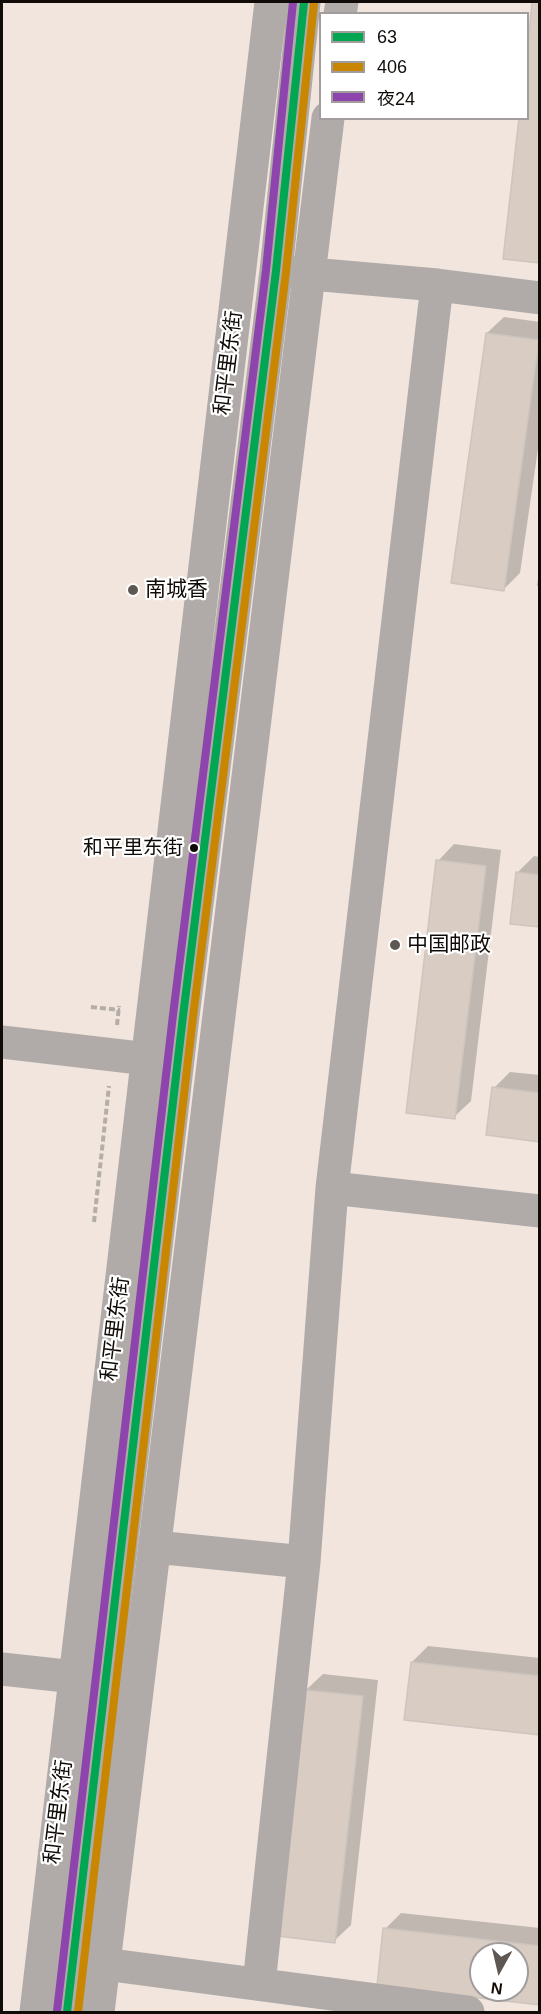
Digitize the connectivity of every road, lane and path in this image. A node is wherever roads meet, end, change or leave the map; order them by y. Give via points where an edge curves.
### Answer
1 (271, 2) edge
2 (304, 2) edge
3 (328, 120) edge
4 (276, 271) junction
5 (309, 273) junction
6 (437, 285) junction
7 (540, 298) edge
8 (2, 1042) edge
9 (148, 1059) junction
10 (332, 1188) junction
11 (540, 1211) edge
12 (154, 1547) junction
13 (304, 1562) junction
14 (2, 1669) edge
15 (75, 1677) junction
16 (104, 1964) junction
17 (259, 1984) junction
18 (36, 2013) edge
19 (67, 2013) edge
20 (98, 2013) edge
21 (468, 2013) edge

1 - 9 street, 和平里东街
2 - 4 street, 和平里东街
3 - 5 street
4 - 5 street
4 - 19 street, 和平里东街 via 184,1004
5 - 6 street
5 - 12 street
6 - 7 street
6 - 10 street
8 - 9 street
9 - 15 street, 和平里东街
10 - 11 street
10 - 13 street
12 - 13 street
12 - 16 street
13 - 17 street
14 - 15 street
15 - 18 street, 和平里东街
16 - 17 street
16 - 20 street
17 - 21 street

